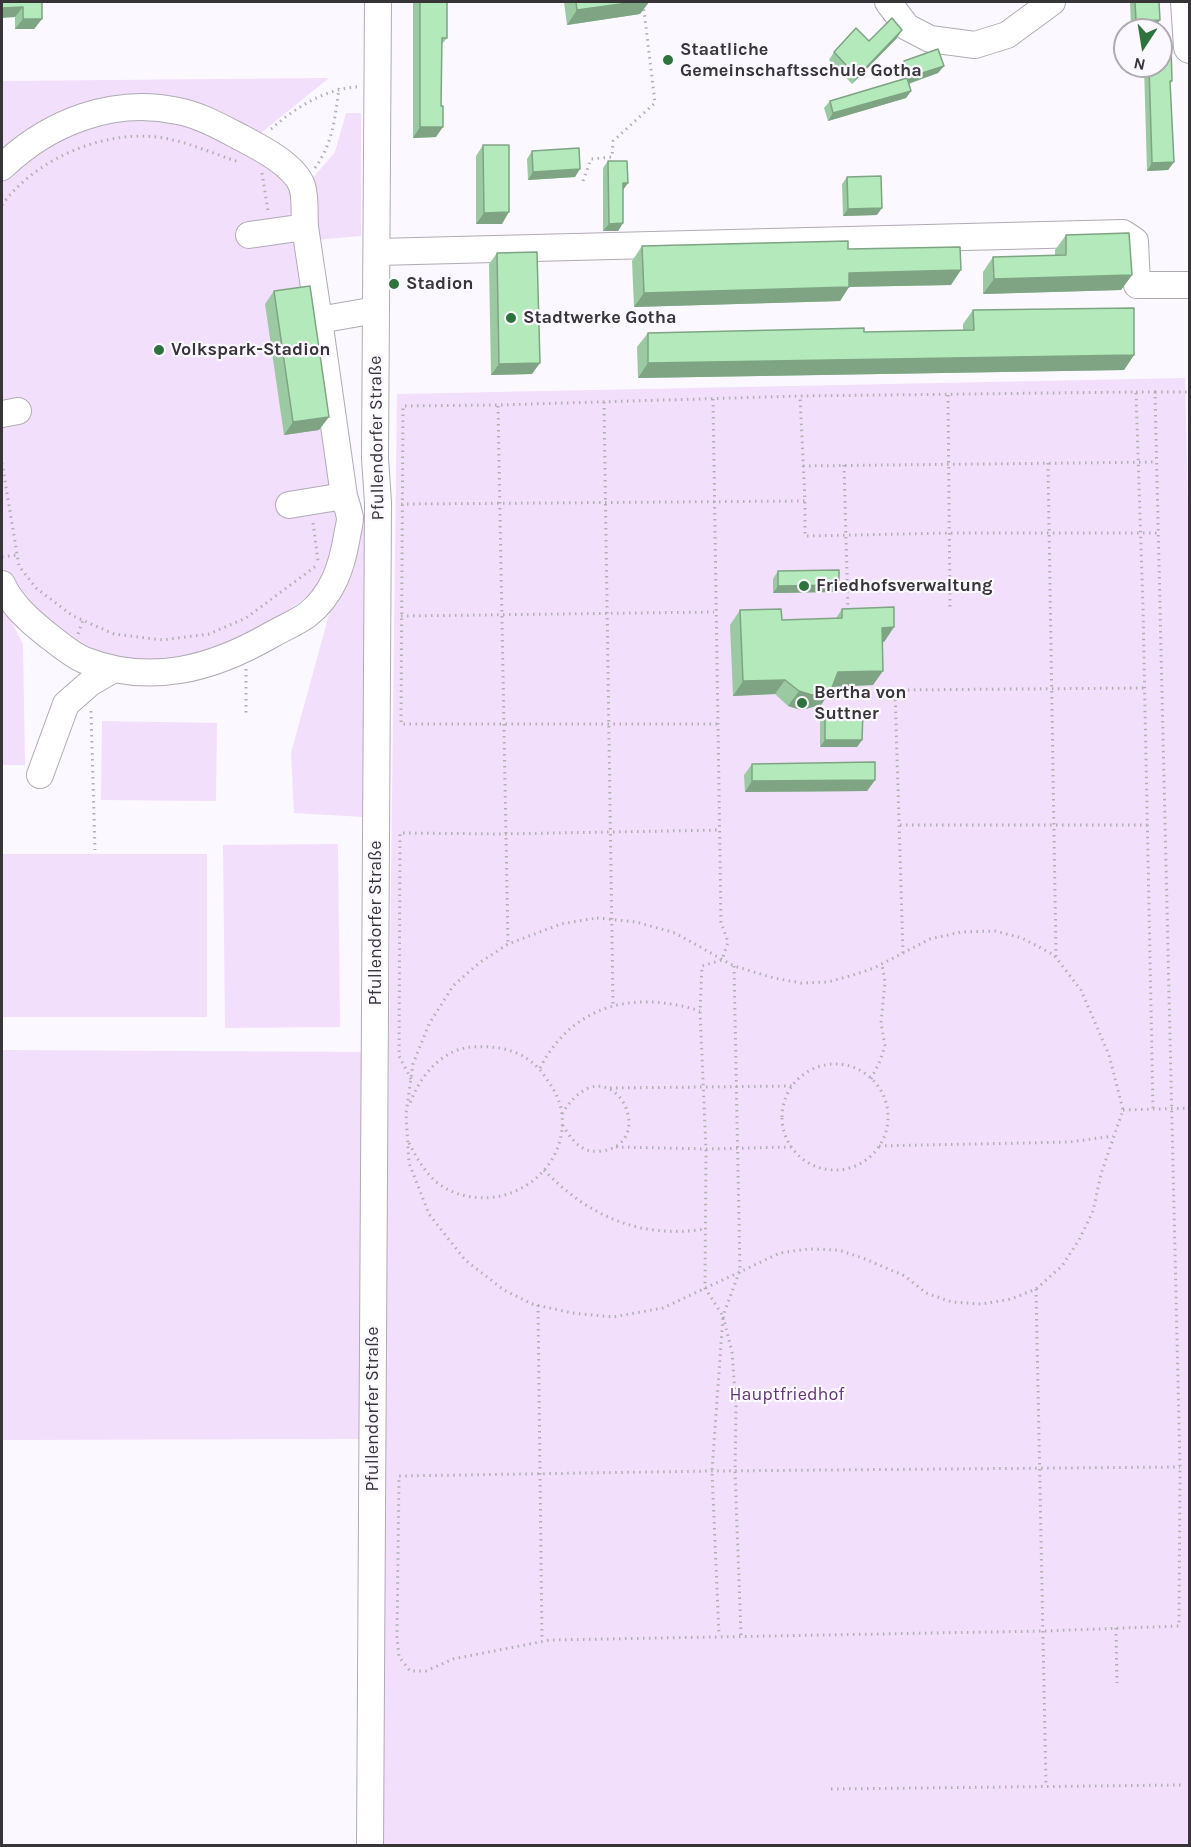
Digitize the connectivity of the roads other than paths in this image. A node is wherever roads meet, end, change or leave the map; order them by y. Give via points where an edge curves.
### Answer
1 (378, 2) edge
2 (888, 2) edge
3 (1052, 2) edge
4 (1187, 2) edge
5 (1190, 47) edge
6 (2, 166) edge
7 (305, 227) junction
8 (249, 235) dead end
9 (377, 252) junction
10 (1190, 285) edge
11 (376, 310) junction
12 (319, 320) junction
13 (289, 505) dead end
14 (347, 505) junction
15 (2, 584) edge
16 (84, 678) junction
17 (40, 775) dead end
18 (370, 1845) edge

1 - 9 street, Pfullendorfer Straße
2 - 3 street via 907,27 930,39 975,45 1007,34
4 - 5 main road
6 - 7 street via 62,125 100,111 129,107 181,111 226,130 248,154 273,155 291,171 302,186
7 - 8 street
7 - 12 street
9 - 10 street via 1123,233 1135,241 1137,285
9 - 11 street, Pfullendorfer Straße
11 - 12 street
11 - 18 street, Pfullendorfer Straße via 375,458 390,503
12 - 14 street
13 - 14 street
14 - 16 street via 344,551 336,579 307,614 246,650 211,664 154,672 114,669
15 - 16 street via 13,602
16 - 17 street via 66,704

